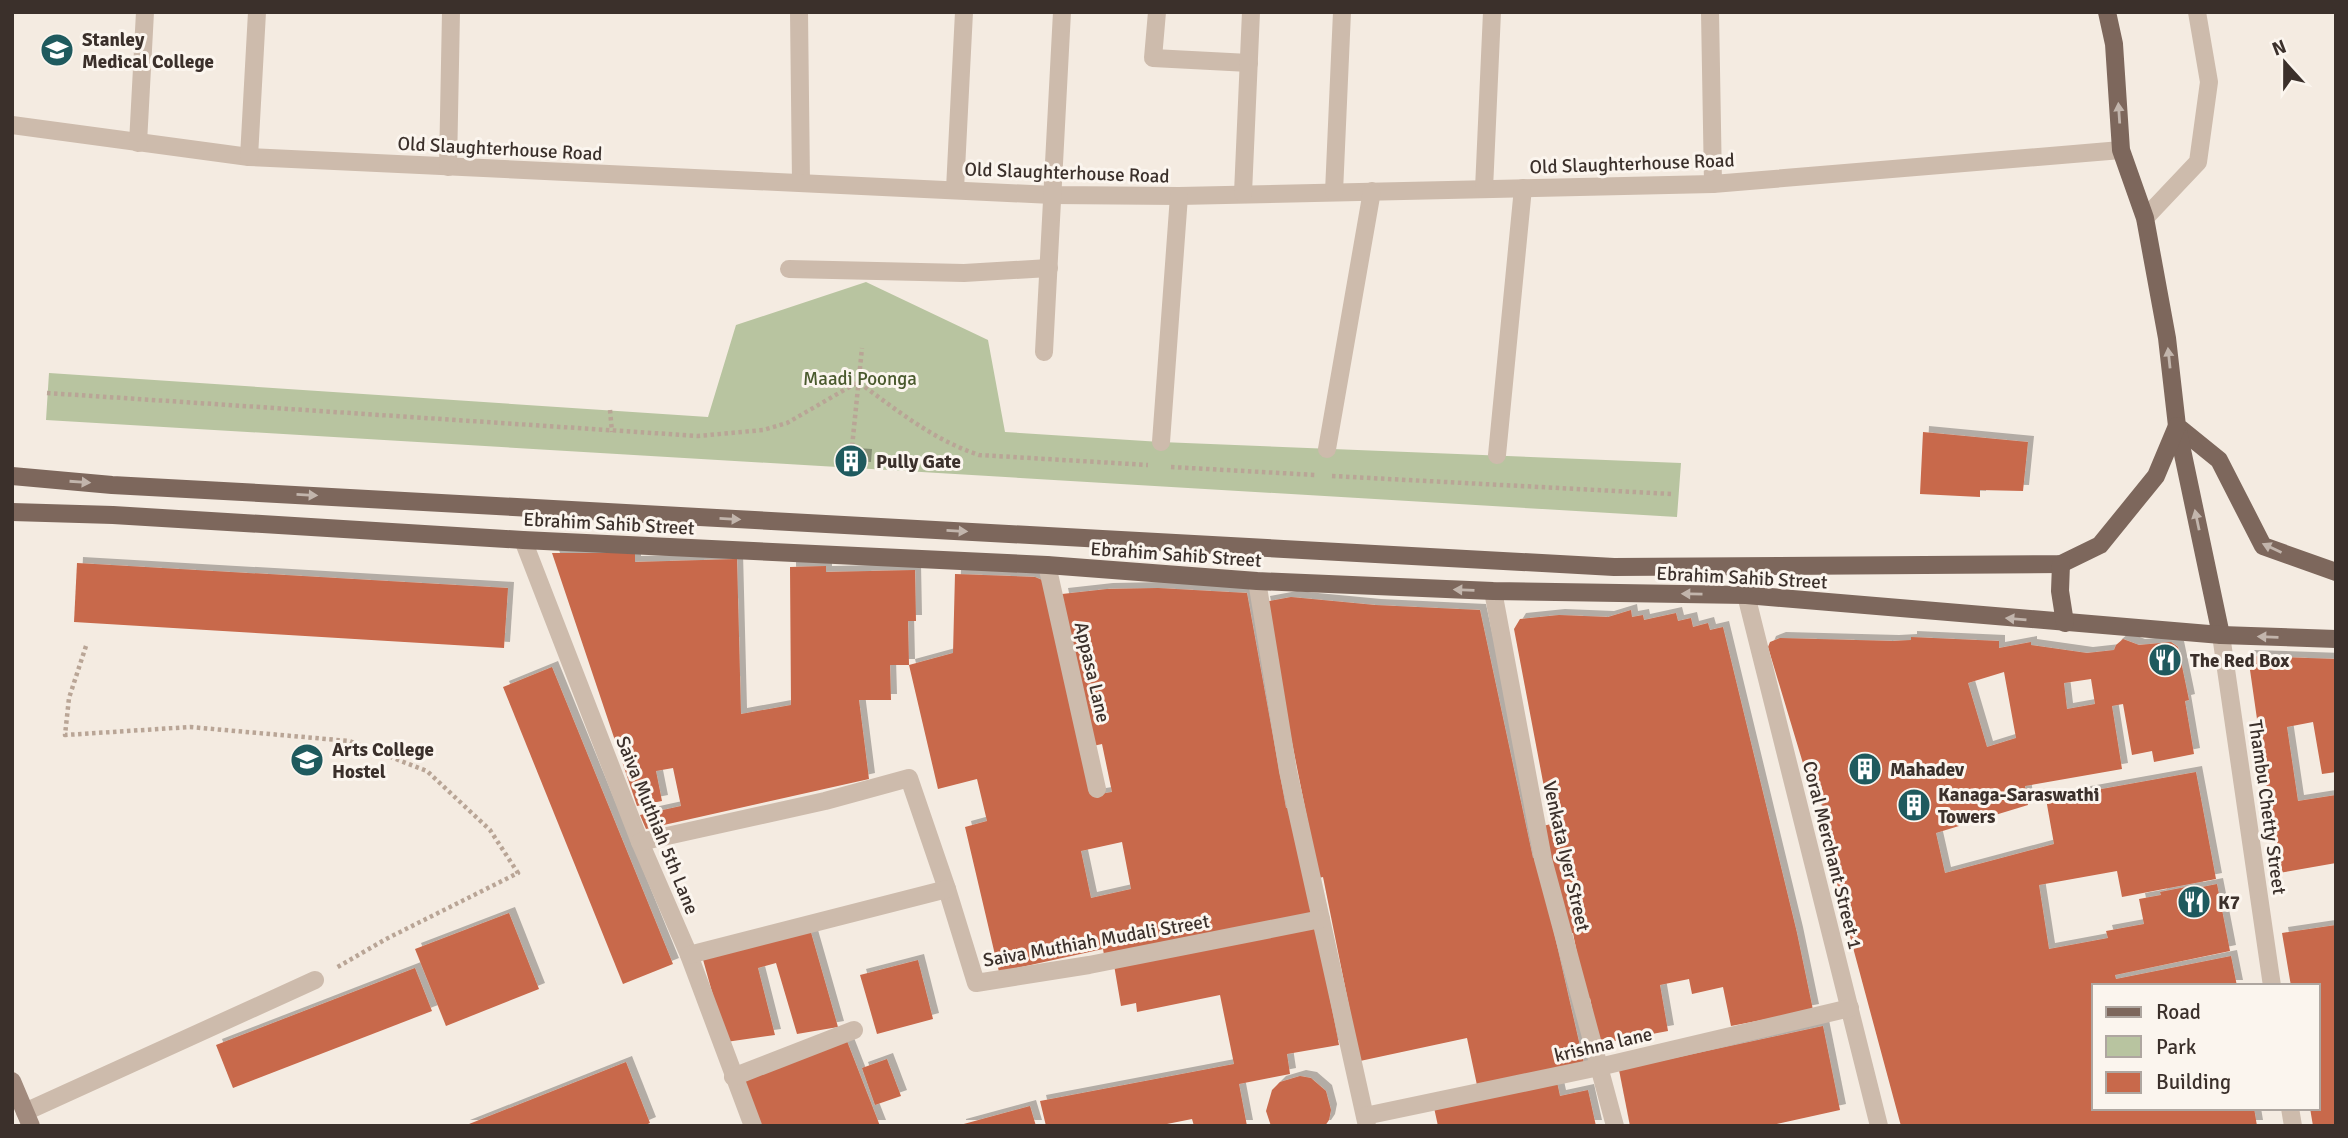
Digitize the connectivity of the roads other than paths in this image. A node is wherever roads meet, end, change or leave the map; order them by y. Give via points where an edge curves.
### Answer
1 (145, 12) edge
2 (257, 12) edge
3 (451, 12) edge
4 (799, 12) edge
5 (964, 12) edge
6 (1062, 12) edge
7 (1157, 12) edge
8 (1251, 12) edge
9 (1342, 12) edge
10 (1492, 12) edge
11 (1710, 12) edge
12 (2107, 12) edge
13 (2197, 12) edge
14 (1249, 63) junction
15 (12, 125) edge
16 (138, 143) junction
17 (2121, 150) junction
18 (249, 157) junction
19 (448, 167) junction
20 (801, 182) junction
21 (1713, 184) junction
22 (1523, 188) junction
23 (956, 189) junction
24 (1484, 189) junction
25 (1372, 191) junction
26 (1334, 192) junction
27 (1243, 193) junction
28 (1052, 195) junction
29 (1179, 196) junction
30 (2145, 218) junction
31 (1049, 268) junction
32 (789, 269) dead end
33 (1044, 352) dead end
34 (2177, 426) junction
35 (1161, 442) dead end
36 (1327, 449) dead end
37 (1497, 456) dead end
38 (12, 476) edge
39 (12, 512) edge
40 (523, 540) junction
41 (2061, 564) junction
42 (1047, 565) junction
43 (2336, 572) edge
44 (1257, 581) junction
45 (1493, 591) junction
46 (1746, 595) junction
47 (2065, 623) junction
48 (2221, 635) junction
49 (2336, 639) edge
50 (1097, 789) dead end
51 (640, 842) junction
52 (947, 889) junction
53 (1321, 919) junction
54 (689, 955) junction
55 (315, 981) road end
56 (2273, 984) edge
57 (1850, 1008) junction
58 (854, 1030) dead end
59 (1599, 1067) junction
60 (733, 1077) junction
61 (12, 1081) edge
62 (28, 1119) edge
63 (1366, 1121) edge
64 (753, 1126) edge
65 (1615, 1126) edge
66 (1879, 1126) edge

1 - 16 street
2 - 18 street
3 - 19 street
4 - 20 street
5 - 23 street
6 - 28 street
7 - 14 street via 1153,58
8 - 14 street
9 - 26 street
10 - 24 street
11 - 21 street
17 -> 12 main road via 2114,44
13 - 30 street via 2208,82 2198,162
14 - 27 street
15 - 16 street, Old Slaughterhouse Road
16 - 18 street, Old Slaughterhouse Road
17 - 21 street, Old Slaughterhouse Road
17 - 30 main road
18 - 19 street, Old Slaughterhouse Road
19 - 20 street, Old Slaughterhouse Road
20 - 23 street, Old Slaughterhouse Road
21 - 22 street, Old Slaughterhouse Road
22 - 24 street, Old Slaughterhouse Road
22 - 37 street
23 - 28 street, Old Slaughterhouse Road
24 - 25 street, Old Slaughterhouse Road
25 - 26 street, Old Slaughterhouse Road
25 - 36 street
26 - 27 street, Old Slaughterhouse Road
27 - 29 street, Old Slaughterhouse Road
28 - 29 street, Old Slaughterhouse Road
28 - 31 street
29 - 35 street
34 -> 30 main road
31 - 32 street via 964,273
31 - 33 street
34 - 41 main road, Ebrahim Sahib Street via 2156,476 2101,545
43 -> 34 main road via 2263,546 2219,460
48 -> 34 main road
38 -> 41 main road, Ebrahim Sahib Street via 1614,567
39 - 40 main road, Ebrahim Sahib Street
40 - 42 main road, Ebrahim Sahib Street
40 - 51 street, Saiva Muthiah 5th Lane
41 - 47 main road
42 - 44 main road, Ebrahim Sahib Street
42 - 50 street, Appasa Lane
45 -> 44 main road, Ebrahim Sahib Street
44 - 53 street via 1287,771
46 -> 45 main road, Ebrahim Sahib Street
45 - 59 street, Venkata Iyer Street via 1543,859
47 -> 46 main road, Ebrahim Sahib Street
46 - 57 street, Coral Merchant Street 1
47 - 48 main road, Ebrahim Sahib Street
49 -> 48 main road, Ebrahim Sahib Street
48 - 56 street, Thambu Chetty Street
51 - 52 street, Saiva Muthiah Mudali Street via 909,778
51 - 54 street, Saiva Muthiah 5th Lane
52 - 53 street, Saiva Muthiah Mudali Street via 976,983
52 - 54 street
53 - 63 street
54 - 60 street, Saiva Muthiah 5th Lane
55 - 62 street
57 - 59 street, krishna lane
57 - 66 street, Coral Merchant Street 1
58 - 60 street
59 - 63 street, krishna lane
59 - 65 street, Venkata Iyer Street
60 - 64 street, Saiva Muthiah 5th Lane
61 - 62 main road

